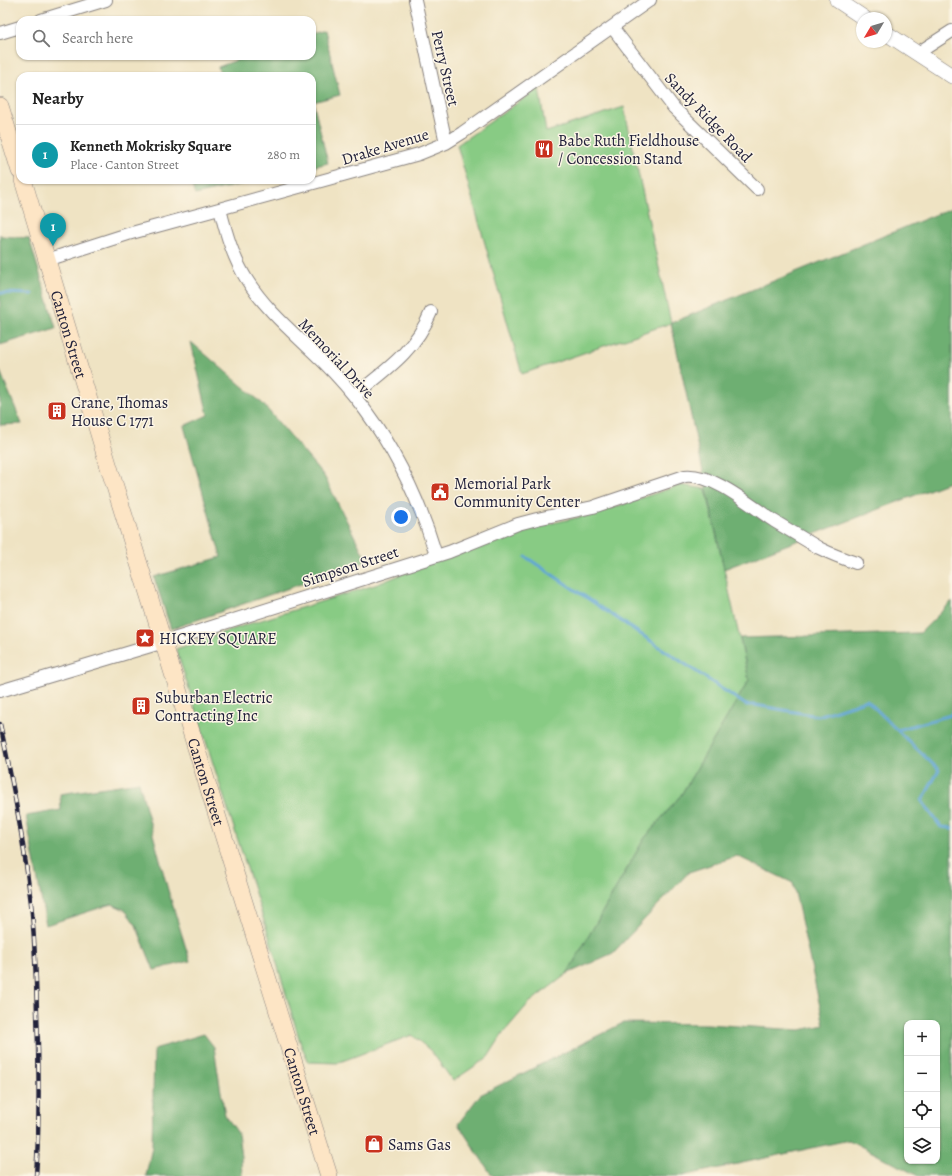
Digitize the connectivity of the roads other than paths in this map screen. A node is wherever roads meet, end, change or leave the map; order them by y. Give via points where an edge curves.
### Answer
1 (106, 0) edge
2 (415, 0) edge
3 (650, 0) edge
4 (837, 0) edge
5 (856, 13) edge
6 (54, 16) edge
7 (16, 28) edge
8 (612, 28) junction
9 (952, 31) edge
10 (0, 33) edge
11 (892, 37) edge
12 (921, 56) junction
13 (952, 76) edge
14 (0, 106) edge
15 (446, 143) junction
16 (16, 158) edge
17 (316, 182) edge
18 (24, 184) edge
19 (310, 184) edge
20 (757, 189) dead end
21 (220, 209) junction
22 (47, 260) junction
23 (431, 312) dead end
24 (354, 396) junction
25 (436, 555) junction
26 (856, 563) dead end
27 (164, 642) junction
28 (0, 691) edge
29 (329, 1176) edge

1 - 6 street
2 - 15 street, Perry Street
3 - 8 street, Drake Avenue
4 - 5 street
7 - 10 street
8 - 15 street, Drake Avenue
8 - 20 street, Sandy Ridge Road via 674,108
9 - 12 street via 924,49
11 - 12 street
12 - 13 street
14 - 16 main road
15 - 17 street, Drake Avenue via 419,154
18 - 22 main road, Canton Street
19 - 21 street, Drake Avenue
21 - 22 street, Drake Avenue via 128,234
21 - 24 street, Memorial Drive via 243,274 272,313
22 - 27 main road, Canton Street
23 - 24 street via 407,351
24 - 25 street, Memorial Drive via 380,433 415,496
25 - 26 street, Simpson Street via 518,524 593,507 678,478 696,476 734,494 821,549
25 - 27 street, Simpson Street
27 - 28 street, Simpson Street
27 - 29 main road, Canton Street

